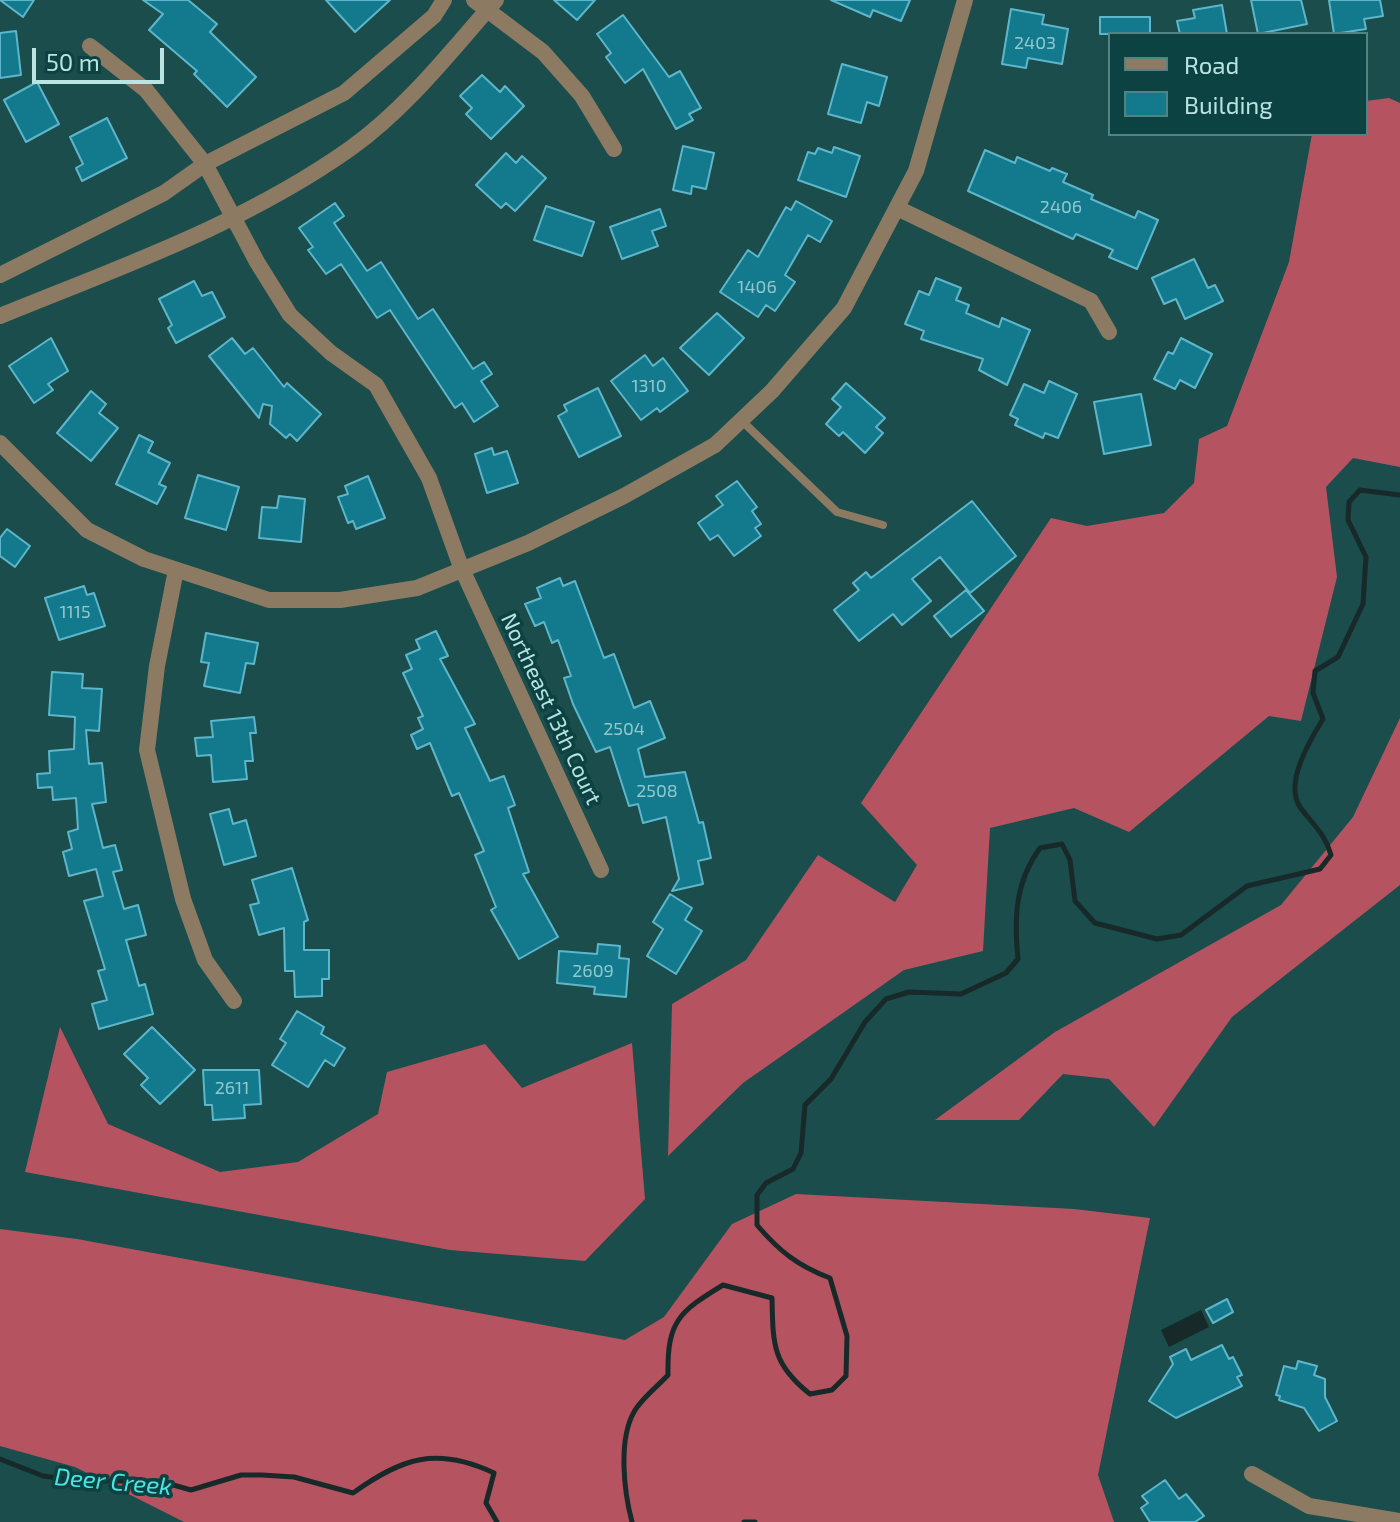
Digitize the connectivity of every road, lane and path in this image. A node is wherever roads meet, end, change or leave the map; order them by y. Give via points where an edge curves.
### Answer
1 (444, 0) edge
2 (965, 0) edge
3 (486, 3) edge
4 (90, 46) dead end
5 (614, 149) dead end
6 (205, 164) junction
7 (897, 208) junction
8 (233, 217) junction
9 (0, 275) edge
10 (0, 316) edge
11 (1109, 332) dead end
12 (741, 420) junction
13 (0, 443) edge
14 (883, 525) dead end
15 (461, 567) junction
16 (176, 570) junction
17 (601, 870) dead end
18 (234, 1001) dead end
19 (1252, 1474) dead end
20 (1400, 1521) edge

1 - 6 street via 434,16 344,93
2 - 7 street via 916,171
3 - 5 street via 582,96
3 - 8 street via 426,81 352,148
4 - 6 street via 146,90
6 - 8 street, Northeast 13th Court
6 - 9 street via 164,193
7 - 11 street via 1091,301
7 - 12 street via 844,308
8 - 10 street via 152,258
8 - 15 street, Northeast 13th Court via 290,315 376,385 429,478
12 - 14 lane via 837,512
12 - 15 street via 715,445 624,496 528,543
13 - 16 street via 87,530
15 - 16 street via 417,588 340,600 269,600
15 - 17 street, Northeast 13th Court
16 - 18 street via 147,750 183,899 205,960
19 - 20 street via 1309,1506

